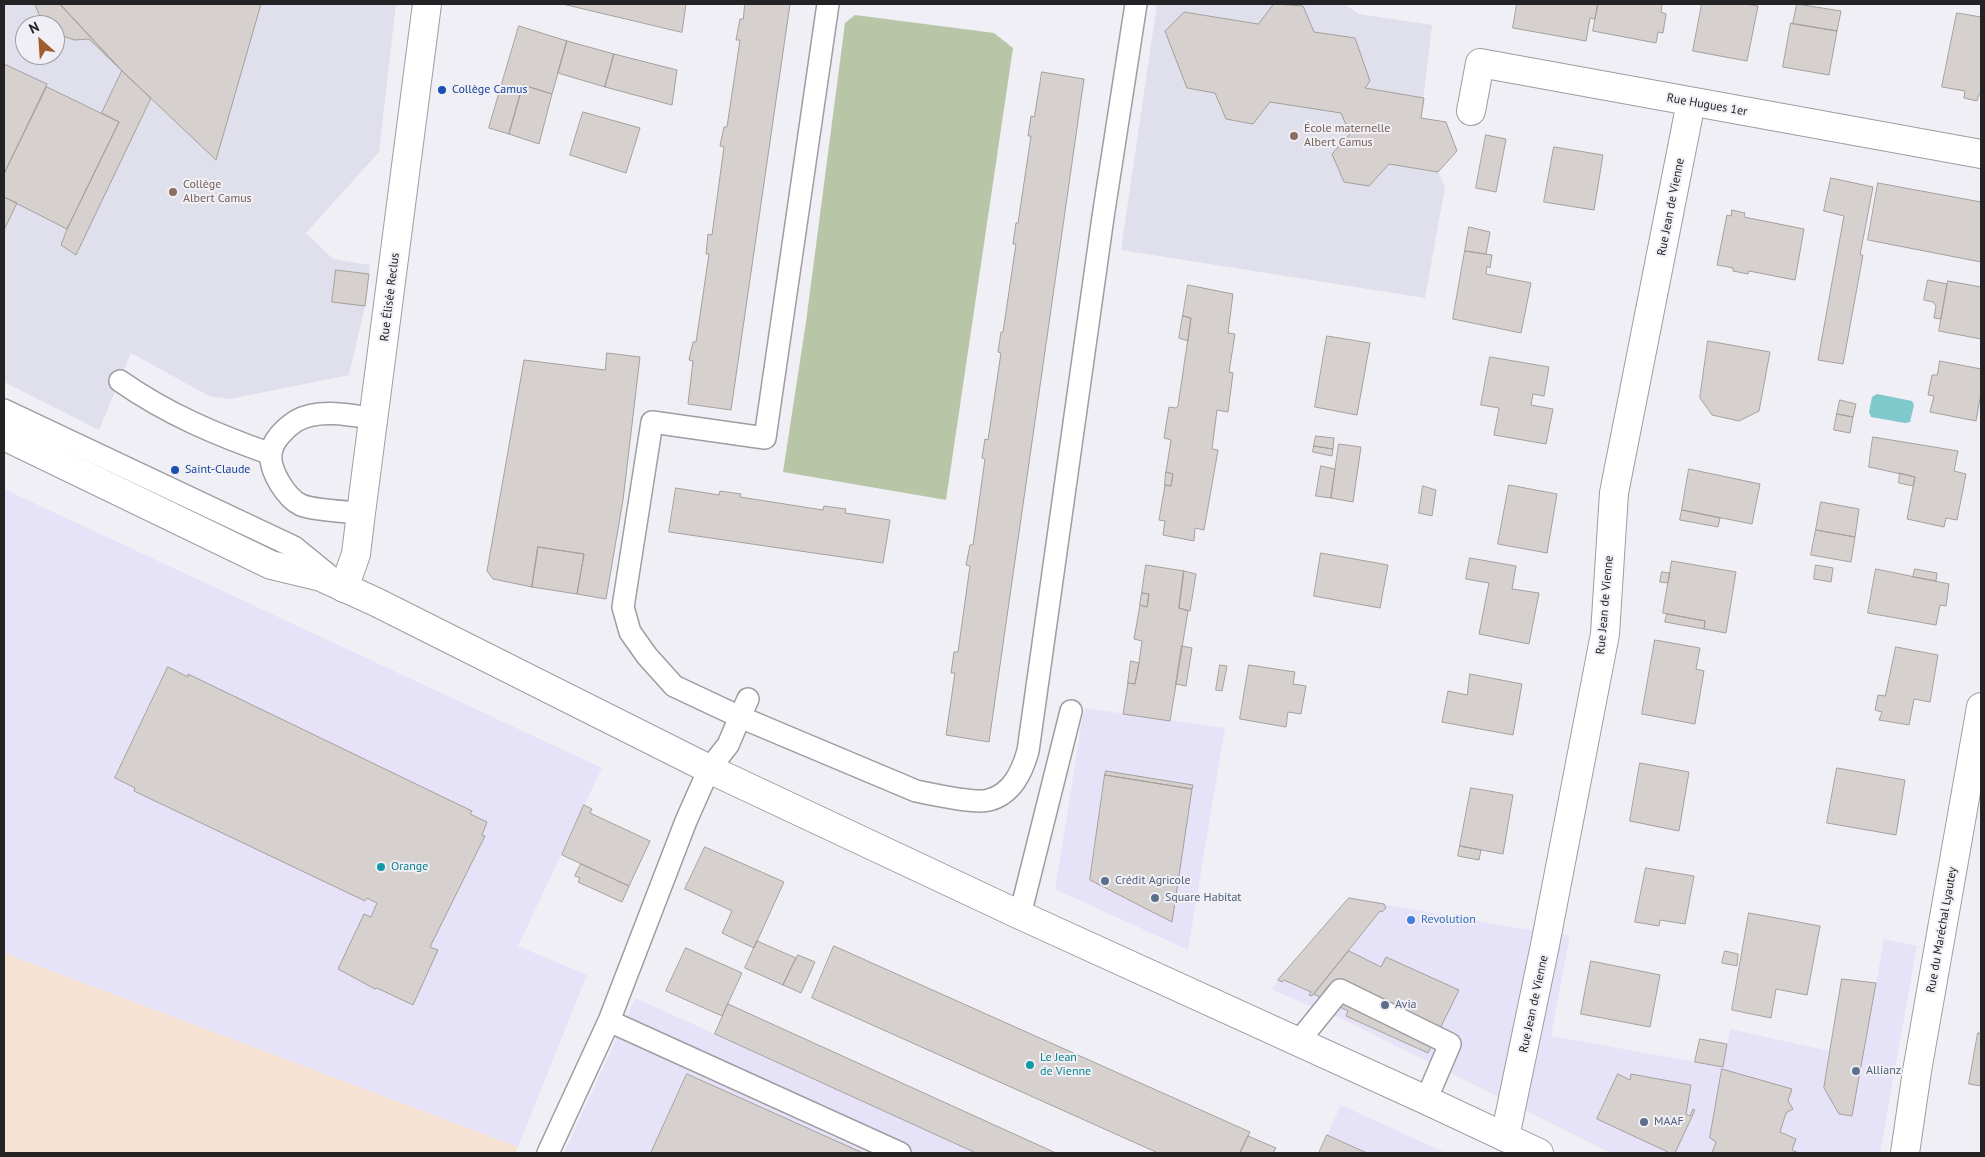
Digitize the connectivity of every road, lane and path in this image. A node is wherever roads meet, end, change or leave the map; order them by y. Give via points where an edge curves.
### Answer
1 (428, 4) edge
2 (828, 4) edge
3 (1136, 4) edge
4 (1691, 102) junction
5 (1471, 111) dead end
6 (1981, 154) edge
7 (120, 381) dead end
8 (4, 410) edge
9 (375, 419) junction
10 (4, 436) edge
11 (271, 454) junction
12 (362, 513) junction
13 (344, 588) junction
14 (1981, 707) edge
15 (744, 708) junction
16 (1071, 711) dead end
17 (708, 769) junction
18 (1020, 915) junction
19 (608, 1021) junction
20 (1298, 1042) junction
21 (1426, 1100) junction
22 (1505, 1137) junction
23 (548, 1153) edge
24 (900, 1153) edge
25 (1539, 1153) edge
26 (1905, 1153) edge

1 - 9 street, Rue Élisée Reclus
2 - 15 lane via 765,438 652,422 623,607 630,632 646,656 674,686
3 - 15 lane via 1023,770 1011,787 988,801 947,798 916,791
4 - 5 street, Rue Hugues 1er via 1480,63
4 - 6 street, Rue Hugues 1er
4 - 22 street, Rue Jean de Vienne via 1614,493 1605,634 1546,945
7 - 11 lane via 170,413
8 - 13 lane via 294,547
9 - 11 lane via 324,413 296,421 280,435
9 - 12 street, Rue Élisée Reclus
10 - 13 street via 270,565 321,577
11 - 12 lane via 274,474 300,505
12 - 13 street, Rue Élisée Reclus via 356,554
13 - 17 street
14 - 26 street, Rue du Maréchal Lyautey
15 - 17 lane via 728,745
16 - 18 lane
17 - 18 street
17 - 19 lane
18 - 20 street
19 - 23 lane
19 - 24 lane
20 - 21 street
20 - 21 lane via 1340,990 1450,1044
21 - 22 street
22 - 25 street

